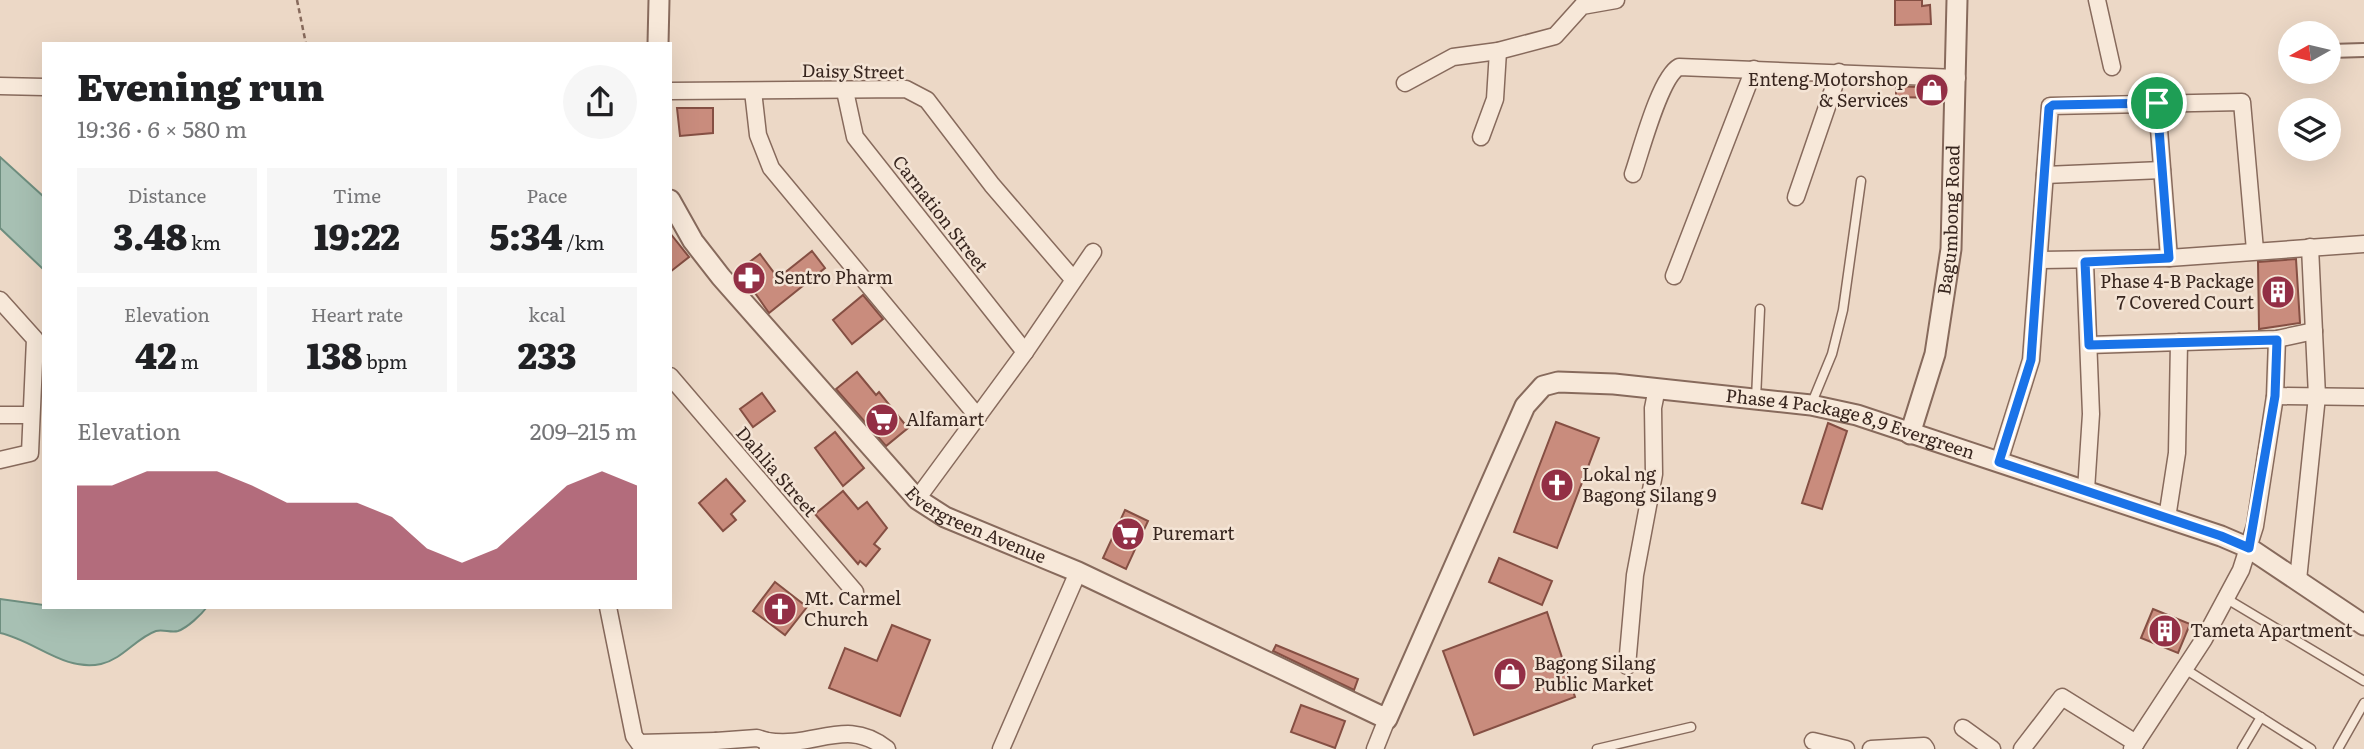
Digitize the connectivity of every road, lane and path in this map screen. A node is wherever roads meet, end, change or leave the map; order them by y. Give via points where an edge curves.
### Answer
1 (297, 0) edge
2 (659, 0) edge
3 (1616, 0) edge
4 (1957, 0) edge
5 (2097, 0) edge
6 (306, 42) edge
7 (659, 42) edge
8 (2364, 50) edge
9 (1498, 51) junction
10 (2342, 51) edge
11 (2112, 67) dead end
12 (1754, 69) junction
13 (1839, 72) junction
14 (1957, 78) junction
15 (1405, 83) dead end
16 (0, 86) edge
17 (42, 87) edge
18 (672, 91) edge
19 (753, 91) junction
20 (845, 91) junction
21 (2157, 103) junction
22 (1481, 137) dead end
23 (2162, 170) junction
24 (1633, 174) dead end
25 (2045, 175) junction
26 (1861, 181) dead end
27 (1796, 197) dead end
28 (672, 204) edge
29 (2364, 244) edge
30 (2310, 247) junction
31 (2255, 250) junction
32 (1093, 252) dead end
33 (2169, 258) junction
34 (2040, 260) junction
35 (2085, 262) junction
36 (1674, 276) dead end
37 (1073, 279) junction
38 (0, 300) edge
39 (1759, 309) dead end
40 (2314, 331) junction
41 (2277, 340) junction
42 (2179, 342) junction
43 (2089, 345) junction
44 (1025, 352) junction
45 (672, 378) edge
46 (1657, 388) junction
47 (2275, 396) junction
48 (2317, 396) junction
49 (2364, 397) edge
50 (1756, 399) junction
51 (1811, 405) junction
52 (0, 415) edge
53 (31, 415) junction
54 (978, 418) junction
55 (1910, 434) junction
56 (0, 460) edge
57 (1999, 462) junction
58 (2086, 490) junction
59 (917, 499) junction
60 (2167, 518) junction
61 (2249, 548) junction
62 (1078, 572) junction
63 (2298, 580) junction
64 (855, 592) dead end
65 (2228, 599) junction
66 (608, 609) edge
67 (2364, 625) edge
68 (1627, 666) dead end
69 (2185, 669) junction
70 (2364, 681) edge
71 (2364, 703) edge
72 (2261, 717) junction
73 (1387, 719) junction
74 (1691, 727) dead end
75 (1964, 728) dead end
76 (1813, 741) dead end
77 (712, 745) edge
78 (768, 745) edge
79 (2134, 746) edge
80 (887, 749) edge
81 (1001, 749) edge
82 (1375, 749) edge
83 (1597, 749) edge
84 (1846, 749) edge
85 (1871, 749) edge
86 (1926, 749) edge
87 (1992, 749) edge
88 (2022, 749) edge
89 (2242, 749) edge
90 (2311, 749) edge
91 (2338, 749) edge

1 - 6 path
2 - 7 street
3 - 9 street via 1582,6 1555,36
4 - 14 street, Bagumbong Road
5 - 11 street
8 - 10 street
9 - 15 street via 1453,57
9 - 22 street via 1495,99
12 - 13 street
12 - 24 street via 1685,67 1672,71
12 - 36 street
13 - 14 street
13 - 27 street
14 - 55 street, Bagumbong Road via 1951,249 1935,354
16 - 17 street
18 - 19 street, Daisy Street
19 - 20 street, Daisy Street
19 - 54 street via 758,135 771,169
20 - 37 street, Daisy Street via 906,89 927,100
20 - 44 street, Carnation Street via 855,137
21 - 23 street
21 - 25 street via 2050,106
21 - 31 street via 2242,102
23 - 25 street
23 - 33 street
25 - 34 street
26 - 51 lane via 1843,310 1832,354
28 - 59 street, Evergreen Avenue via 692,241 721,277
29 - 30 street
30 - 31 street
30 - 40 street
31 - 33 street
32 - 37 street
33 - 35 street
34 - 35 street
34 - 57 street via 2031,360
35 - 43 street
37 - 44 street
38 - 53 street via 35,339
39 - 50 lane
40 - 41 street
40 - 48 street
41 - 42 street
41 - 47 street
42 - 43 street
42 - 60 street via 2176,453
43 - 58 street
44 - 54 street
45 - 64 street, Dahlia Street
46 - 50 street, Phase 4 Package 8,9 Evergreen
46 - 68 street via 1654,474 1635,575
46 - 73 street, Phase 4 Package 8,9 Evergreen via 1550,384 1525,406
47 - 48 street
47 - 61 street
48 - 49 street
48 - 63 street
50 - 51 street, Phase 4 Package 8,9 Evergreen
51 - 55 street, Phase 4 Package 8,9 Evergreen
52 - 53 street
53 - 56 street via 30,453
54 - 59 street
55 - 57 street, Phase 4 Package 8,9 Evergreen
57 - 58 street, Phase 4 Package 8,9 Evergreen
58 - 60 street, Phase 4 Package 8,9 Evergreen
59 - 62 street, Evergreen Avenue via 945,517
60 - 61 street, Phase 4 Package 8,9 Evergreen
61 - 63 street, Phase 4 Package 8,9 Evergreen
61 - 65 street
62 - 73 street, Evergreen Avenue
62 - 81 street
63 - 67 street, Phase 4 Package 8,9 Evergreen
65 - 69 street
65 - 70 lane
66 - 77 street via 639,743
69 - 72 lane
69 - 79 street
71 - 91 lane
72 - 89 lane
72 - 90 lane
73 - 82 street
74 - 83 lane
75 - 87 street
76 - 84 street
77 - 78 street via 757,738
78 - 80 street via 863,734
79 - 88 street via 2062,697
85 - 86 street

